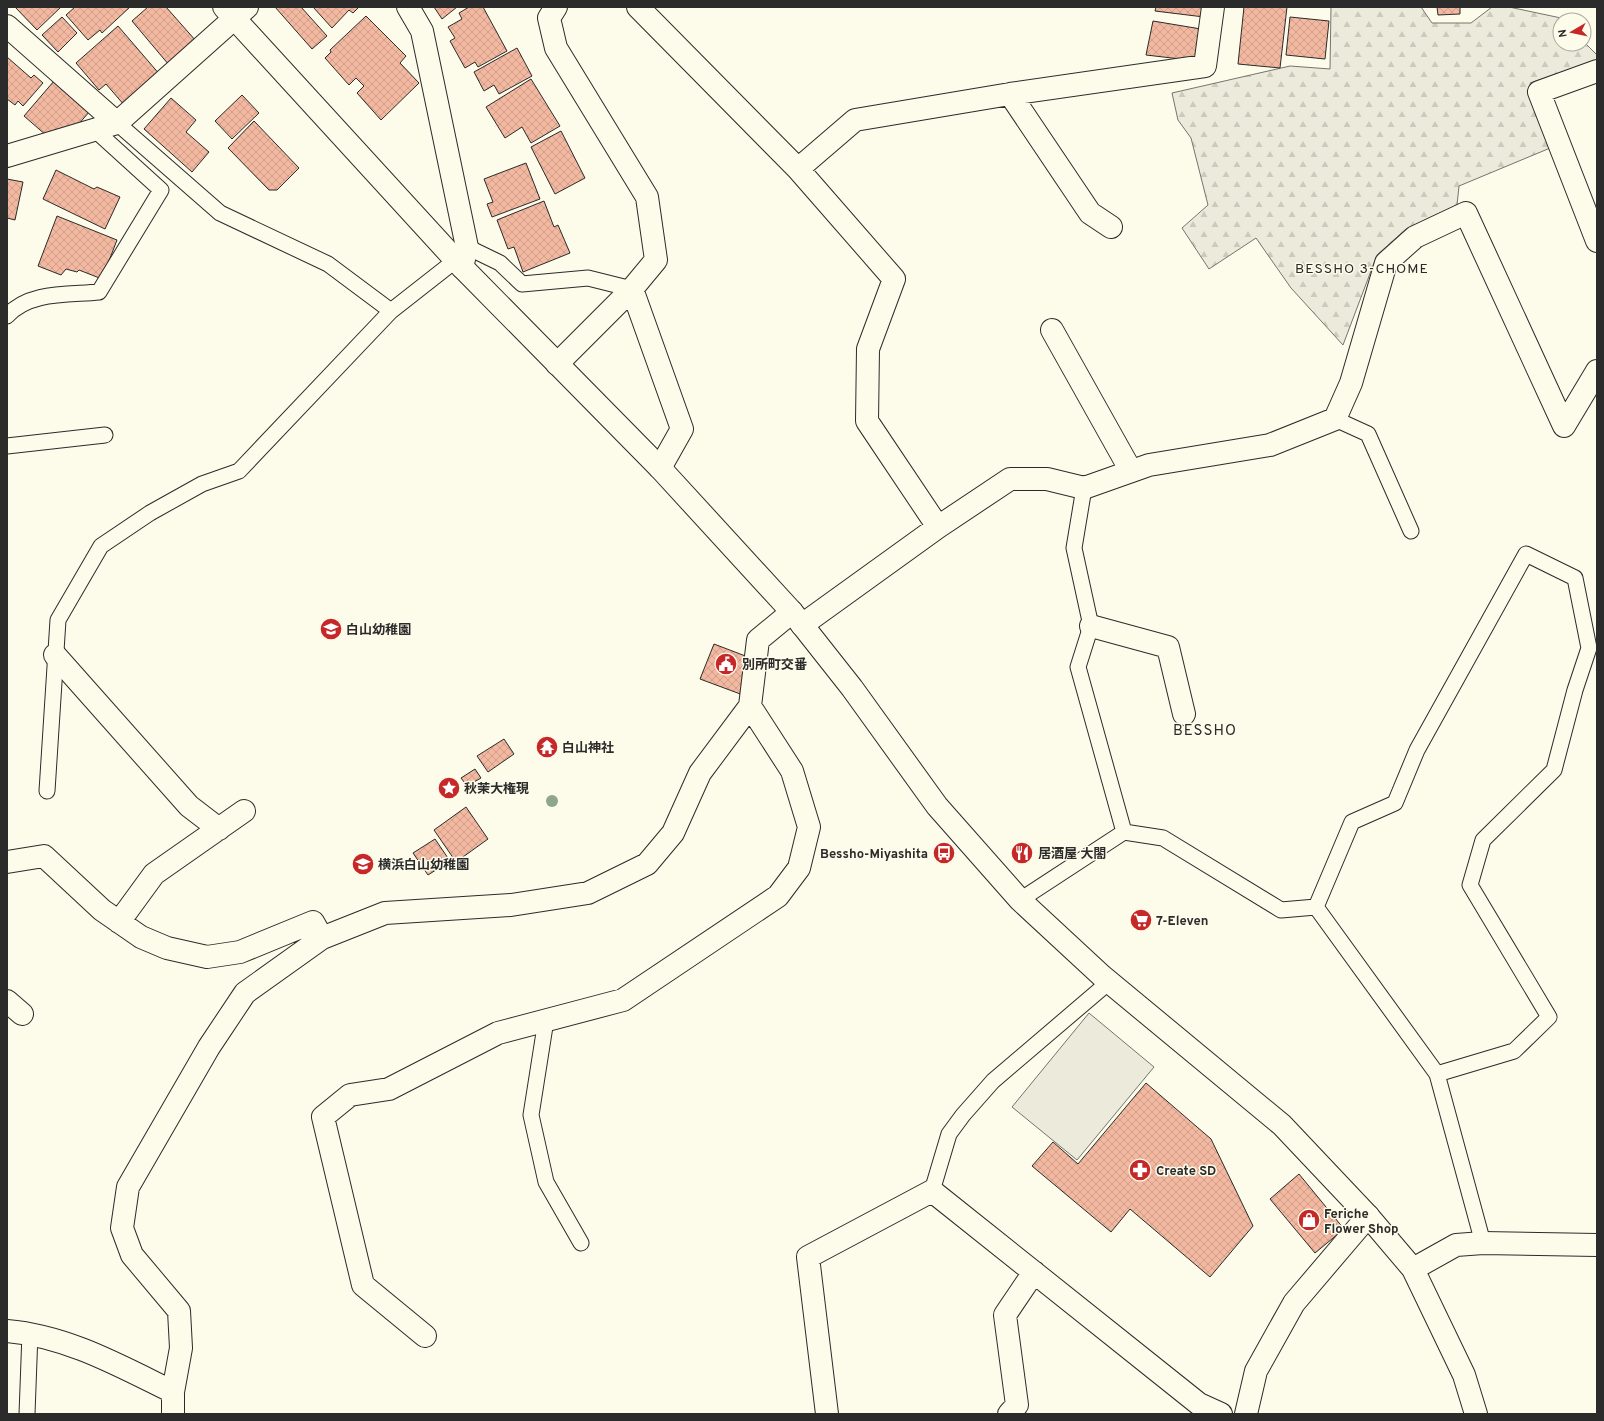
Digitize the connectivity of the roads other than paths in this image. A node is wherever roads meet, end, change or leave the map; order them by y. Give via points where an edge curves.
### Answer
1 (408, 7) edge
2 (638, 7) edge
3 (1213, 7) edge
4 (235, 11) edge
5 (549, 11) edge
6 (7, 26) edge
7 (1597, 71) edge
8 (1010, 94) junction
9 (117, 123) junction
10 (95, 130) junction
11 (7, 156) edge
12 (798, 169) junction
13 (1111, 227) dead end
14 (1597, 241) edge
15 (462, 258) junction
16 (632, 289) junction
17 (391, 312) junction
18 (7, 316) edge
19 (1052, 330) dead end
20 (557, 364) junction
21 (1597, 370) edge
22 (1335, 419) junction
23 (105, 435) dead end
24 (7, 446) edge
25 (660, 468) junction
26 (1131, 471) junction
27 (1084, 488) junction
28 (938, 527) junction
29 (1411, 531) dead end
30 (797, 618) junction
31 (1091, 626) junction
32 (55, 655) junction
33 (750, 706) junction
34 (1184, 714) dead end
35 (47, 791) dead end
36 (244, 811) dead end
37 (219, 829) junction
38 (1124, 832) junction
39 (7, 862) edge
40 (1020, 900) junction
41 (1316, 907) junction
42 (119, 922) junction
43 (322, 938) junction
44 (1109, 982) junction
45 (546, 1020) junction
46 (1437, 1074) junction
47 (932, 1191) junction
48 (1368, 1216) junction
49 (581, 1243) dead end
50 (1483, 1243) junction
51 (1597, 1245) edge
52 (1413, 1269) junction
53 (1034, 1272) junction
54 (7, 1331) edge
55 (30, 1333) junction
56 (425, 1336) dead end
57 (173, 1392) junction
58 (27, 1414) edge
59 (174, 1414) edge
60 (827, 1414) edge
61 (1009, 1414) edge
62 (1221, 1414) edge
63 (1246, 1414) edge
64 (1476, 1414) edge

1 - 15 street via 422,31
2 - 12 street
3 - 8 street via 1205,66
4 - 9 street
4 - 15 street
5 - 16 street via 556,48 647,197 656,260
6 - 9 street
7 - 14 street via 1539,92
8 - 12 street via 855,120
8 - 13 street via 1090,213
9 - 10 street
9 - 17 lane via 220,213 328,264
10 - 11 street
10 - 18 lane via 161,190 99,292 40,297 14,309
12 - 28 street via 894,279 868,349 867,421
15 - 16 lane via 500,263 522,284 588,278
15 - 17 lane
15 - 20 street
16 - 20 street
16 - 25 street via 682,429
17 - 32 lane via 238,471 202,484 150,513 102,546 58,620
19 - 26 street
20 - 25 street
21 - 22 street via 1564,426 1466,213 1414,236 1386,263 1351,383
22 - 26 street via 1270,445 1149,465
22 - 29 lane via 1368,434
23 - 24 lane
25 - 30 street
26 - 27 street
27 - 28 street via 1047,479 1010,479
27 - 31 lane via 1074,548
28 - 30 street
30 - 33 street via 758,640
30 - 40 street via 852,688 937,806
31 - 34 street via 1168,648
31 - 38 lane via 1078,667
32 - 35 lane
32 - 37 street via 189,806
33 - 43 street via 700,773 673,833 646,864 588,893 511,905 385,913
33 - 45 street via 792,771 809,827 799,868 778,896 623,1000
36 - 37 street
37 - 42 street via 154,874
38 - 40 lane
38 - 41 lane via 1164,838 1281,910
39 - 42 street via 44,856 102,910
40 - 44 street
41 - 46 lane
41 - 46 lane via 1352,822 1395,803 1417,750 1526,554 1575,578 1589,648 1554,770 1483,840 1470,886 1549,1017 1514,1051
42 - 43 street via 141,937 168,948 207,957 240,952 313,922
43 - 57 street via 245,993 209,1047 128,1187 122,1228 132,1255 179,1310 181,1348
44 - 47 lane via 993,1082 963,1115 949,1134
44 - 48 street via 1282,1125
45 - 49 lane via 531,1115 546,1182
45 - 56 street via 498,1033 389,1089 350,1095 323,1117 364,1286
46 - 50 lane
47 - 53 street
47 - 60 street via 808,1257
48 - 52 street
48 - 63 street via 1294,1304 1256,1372
50 - 51 street
50 - 52 street via 1456,1245
52 - 64 street via 1464,1375
53 - 61 street via 1005,1315 1017,1405
53 - 62 street via 1199,1404
54 - 55 street
55 - 57 street via 95,1354
55 - 58 lane
57 - 59 street

